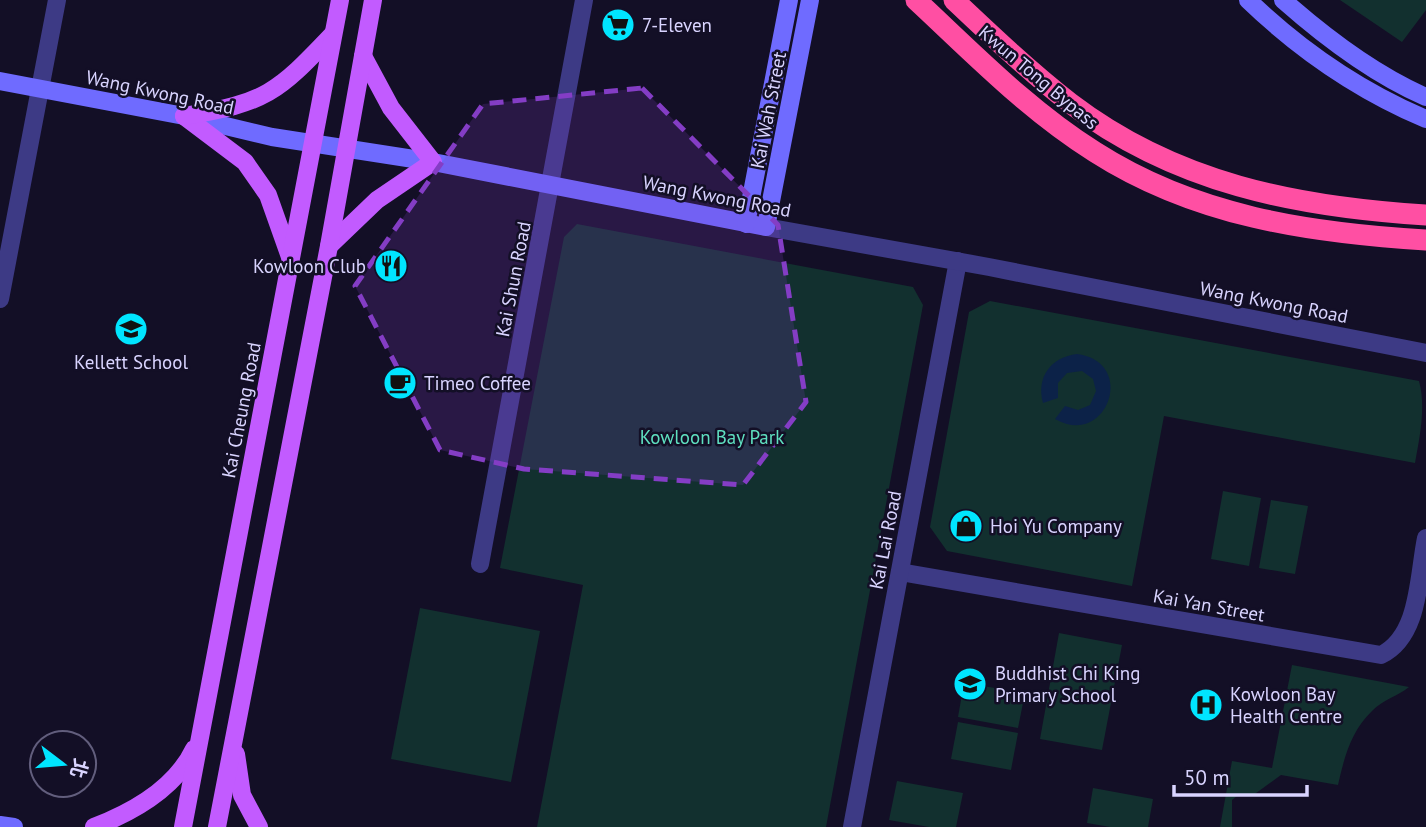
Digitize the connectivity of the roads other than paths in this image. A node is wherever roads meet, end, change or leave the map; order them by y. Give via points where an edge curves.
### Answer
1 (57, 0) edge
2 (340, 0) edge
3 (373, 0) edge
4 (584, 0) edge
5 (789, 0) edge
6 (810, 0) edge
7 (916, 0) edge
8 (954, 0) edge
9 (1248, 0) edge
10 (1283, 0) edge
11 (333, 34) junction
12 (363, 56) junction
13 (0, 81) edge
14 (40, 89) junction
15 (1426, 97) edge
16 (184, 116) junction
17 (1426, 119) edge
18 (312, 143) junction
19 (347, 150) junction
20 (432, 162) junction
21 (552, 185) junction
22 (1426, 215) edge
23 (746, 224) junction
24 (766, 227) junction
25 (1426, 240) edge
26 (330, 246) junction
27 (290, 257) junction
28 (958, 261) junction
29 (0, 299) edge
30 (1426, 353) edge
31 (1426, 538) edge
32 (480, 564) dead end
33 (900, 572) junction
34 (201, 737) junction
35 (233, 740) junction
36 (0, 824) edge
37 (14, 827) edge
38 (93, 827) edge
39 (183, 827) edge
40 (218, 827) edge
41 (259, 827) edge
42 (852, 827) edge

1 - 14 street
2 - 11 main road, Kai Cheung Road
3 - 12 main road
4 - 21 street, Kai Shun Road
5 - 23 main road, Kai Wah Street
6 - 24 main road, Kai Wah Street
7 - 25 highway, Kwun Tong Bypass via 1046,117 1140,177 1196,201 1268,222 1347,235
8 - 22 highway, Kwun Tong Bypass via 1072,104 1160,159 1204,178 1277,198
9 - 17 main road via 1314,56 1370,92
10 - 15 main road via 1380,74
11 - 16 main road via 290,79 263,98 231,109
11 - 18 main road, Kai Cheung Road
12 - 19 main road
12 - 20 main road via 391,108
13 - 14 main road, Wang Kwong Road
14 - 16 main road, Wang Kwong Road
14 - 29 street
16 - 18 main road, Wang Kwong Road
16 - 27 main road via 245,162 268,195
18 - 19 main road, Wang Kwong Road
18 - 27 main road, Kai Cheung Road
19 - 20 main road, Wang Kwong Road
19 - 26 main road
20 - 21 main road, Wang Kwong Road
20 - 26 main road via 377,200
21 - 23 main road, Wang Kwong Road
21 - 32 street, Kai Shun Road
23 - 24 main road, Wang Kwong Road
24 - 28 street, Wang Kwong Road
26 - 35 main road
27 - 34 main road, Kai Cheung Road
28 - 30 street, Wang Kwong Road
28 - 33 street, Kai Lai Road
31 - 33 street, Kai Yan Street via 1406,634 1381,655
33 - 42 street, Kai Lai Road
34 - 38 main road via 188,763 160,791
34 - 39 main road, Kai Cheung Road
35 - 40 main road
35 - 41 main road via 242,795
36 - 37 main road

